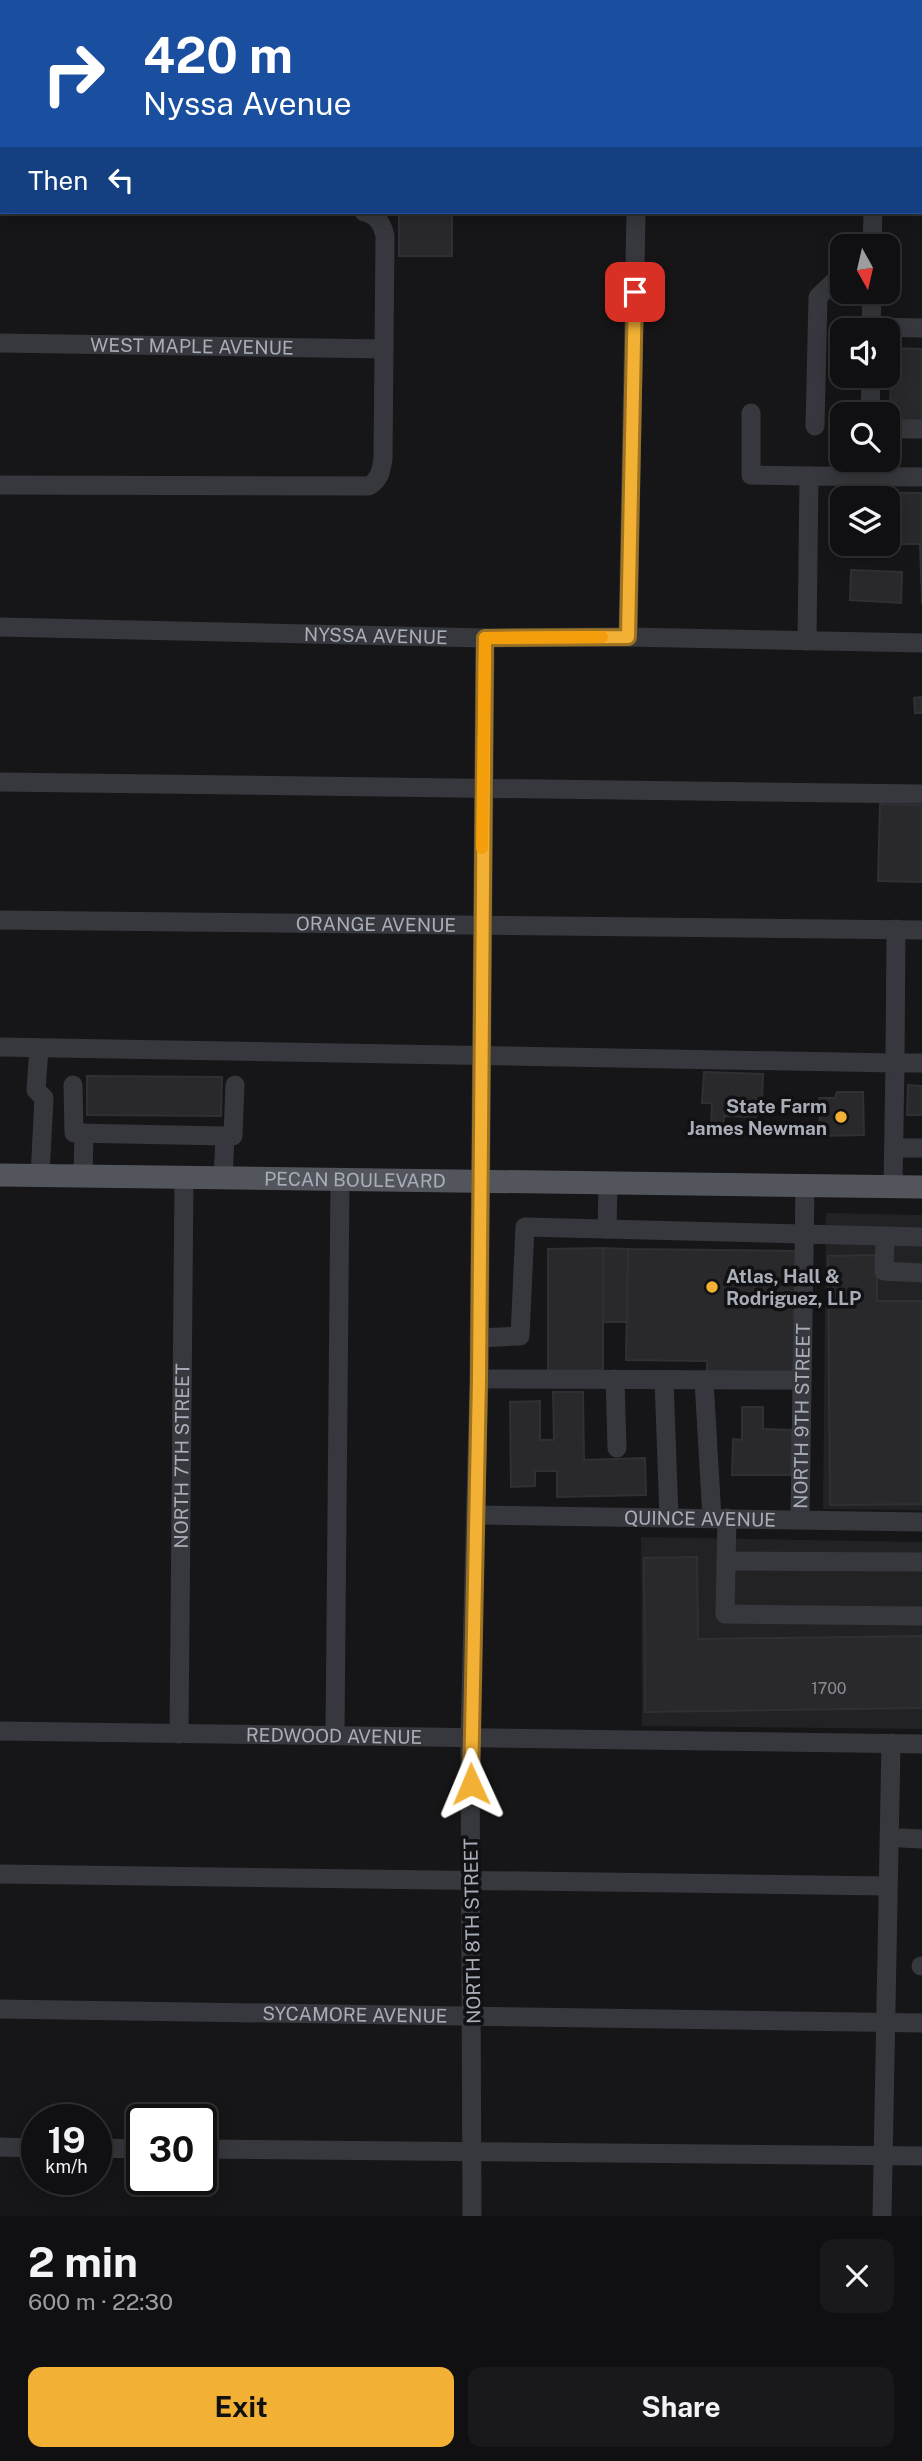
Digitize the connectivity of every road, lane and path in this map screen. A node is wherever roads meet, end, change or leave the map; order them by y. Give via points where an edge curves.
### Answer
1 (372, 214) edge
2 (636, 214) edge
3 (873, 214) edge
4 (872, 234) edge
5 (830, 286) edge
6 (900, 328) edge
7 (922, 328) edge
8 (0, 343) edge
9 (384, 349) junction
10 (751, 413) dead end
11 (815, 426) dead end
12 (900, 429) edge
13 (922, 429) edge
14 (809, 476) junction
15 (922, 477) edge
16 (0, 485) edge
17 (0, 627) edge
18 (628, 637) junction
19 (485, 638) junction
20 (807, 641) junction
21 (922, 643) edge
22 (0, 782) edge
23 (483, 788) junction
24 (922, 793) edge
25 (0, 920) edge
26 (482, 923) junction
27 (896, 929) junction
28 (922, 930) edge
29 (0, 1047) edge
30 (39, 1048) junction
31 (481, 1057) junction
32 (895, 1063) junction
33 (922, 1063) edge
34 (73, 1085) dead end
35 (235, 1085) dead end
36 (84, 1133) junction
37 (225, 1136) junction
38 (894, 1148) junction
39 (922, 1148) edge
40 (0, 1175) edge
41 (40, 1176) junction
42 (83, 1177) junction
43 (184, 1179) junction
44 (223, 1179) junction
45 (340, 1180) junction
46 (480, 1182) junction
47 (608, 1184) junction
48 (805, 1186) junction
49 (893, 1187) junction
50 (922, 1187) edge
51 (607, 1229) junction
52 (804, 1233) junction
53 (885, 1236) junction
54 (922, 1237) edge
55 (922, 1273) edge
56 (479, 1338) junction
57 (479, 1379) junction
58 (615, 1379) junction
59 (664, 1380) junction
60 (704, 1380) junction
61 (802, 1380) junction
62 (617, 1448) dead end
63 (478, 1515) junction
64 (669, 1517) junction
65 (719, 1518) junction
66 (800, 1519) junction
67 (922, 1522) edge
68 (726, 1561) junction
69 (922, 1562) edge
70 (922, 1616) edge
71 (0, 1731) edge
72 (179, 1734) junction
73 (335, 1735) junction
74 (470, 1736) junction
75 (891, 1743) junction
76 (922, 1744) edge
77 (901, 1839) dead end
78 (922, 1839) edge
79 (0, 1874) edge
80 (472, 1879) junction
81 (887, 1886) junction
82 (0, 2009) edge
83 (474, 2016) junction
84 (884, 2023) junction
85 (922, 2023) edge
86 (0, 2147) edge
87 (21, 2148) edge
88 (217, 2149) edge
89 (472, 2152) junction
90 (882, 2156) junction
91 (922, 2156) edge
92 (472, 2216) edge
93 (882, 2216) edge

1 - 9 street via 383,225 385,236
2 - 18 street
3 - 4 street
5 - 11 street via 818,297
6 - 7 street
8 - 9 street, WEST MAPLE AVENUE
9 - 16 street via 383,459 381,473 369,486
10 - 14 street via 751,475
12 - 13 street
14 - 15 street
14 - 20 street
17 - 19 street, NYSSA AVENUE
18 - 19 street, NYSSA AVENUE
18 - 20 street, NYSSA AVENUE
19 - 23 street, NORTH 8TH STREET
20 - 21 street, NYSSA AVENUE
22 - 23 street
23 - 24 street
23 - 26 street, NORTH 8TH STREET
25 - 26 street, ORANGE AVENUE
26 - 27 street, ORANGE AVENUE
26 - 31 street, NORTH 8TH STREET
27 - 28 street, ORANGE AVENUE
27 - 32 street
29 - 30 street
30 - 31 street
30 - 41 street via 36,1090 44,1098
31 - 32 street
31 - 46 street, NORTH 8TH STREET
32 - 33 street
32 - 38 street
34 - 36 street via 74,1133
35 - 37 street via 233,1136
36 - 37 street
36 - 42 street
37 - 44 street
38 - 39 street
38 - 49 street
40 - 41 main road, PECAN BOULEVARD
41 - 42 main road, PECAN BOULEVARD
42 - 43 main road, PECAN BOULEVARD
43 - 44 main road, PECAN BOULEVARD
43 - 72 street, NORTH 7TH STREET
44 - 45 main road, PECAN BOULEVARD
45 - 46 main road, PECAN BOULEVARD
45 - 73 street
46 - 47 main road, PECAN BOULEVARD
46 - 56 street, NORTH 8TH STREET
47 - 48 main road, PECAN BOULEVARD
47 - 51 street
48 - 49 main road, PECAN BOULEVARD
48 - 52 street, NORTH 9TH STREET
49 - 50 main road, PECAN BOULEVARD
51 - 52 street
51 - 56 street via 525,1227 520,1336
52 - 53 street
52 - 61 street, NORTH 9TH STREET
53 - 54 street
53 - 55 street via 884,1271
56 - 57 street, NORTH 8TH STREET
57 - 58 street
57 - 63 street, NORTH 8TH STREET
58 - 59 street
58 - 62 street
59 - 60 street
59 - 64 street
60 - 61 street
60 - 65 street
61 - 66 street, NORTH 9TH STREET
63 - 64 street, QUINCE AVENUE
63 - 74 street, NORTH 8TH STREET
64 - 65 street, QUINCE AVENUE
65 - 66 street, QUINCE AVENUE
65 - 68 street
66 - 67 street, QUINCE AVENUE
68 - 69 street
68 - 70 street via 725,1614
71 - 72 street, REDWOOD AVENUE
72 - 73 street, REDWOOD AVENUE
73 - 74 street, REDWOOD AVENUE
74 - 75 street, REDWOOD AVENUE
74 - 80 street, NORTH 8TH STREET
75 - 76 street, REDWOOD AVENUE
75 - 81 street
77 - 78 street
79 - 80 street
80 - 81 street
80 - 83 street, NORTH 8TH STREET
81 - 84 street
82 - 83 street, SYCAMORE AVENUE
83 - 84 street, SYCAMORE AVENUE
83 - 89 street, NORTH 8TH STREET
84 - 85 street, SYCAMORE AVENUE
84 - 90 street
86 - 87 street
88 - 89 street
89 - 90 street
89 - 92 street, NORTH 8TH STREET
90 - 91 street
90 - 93 street

